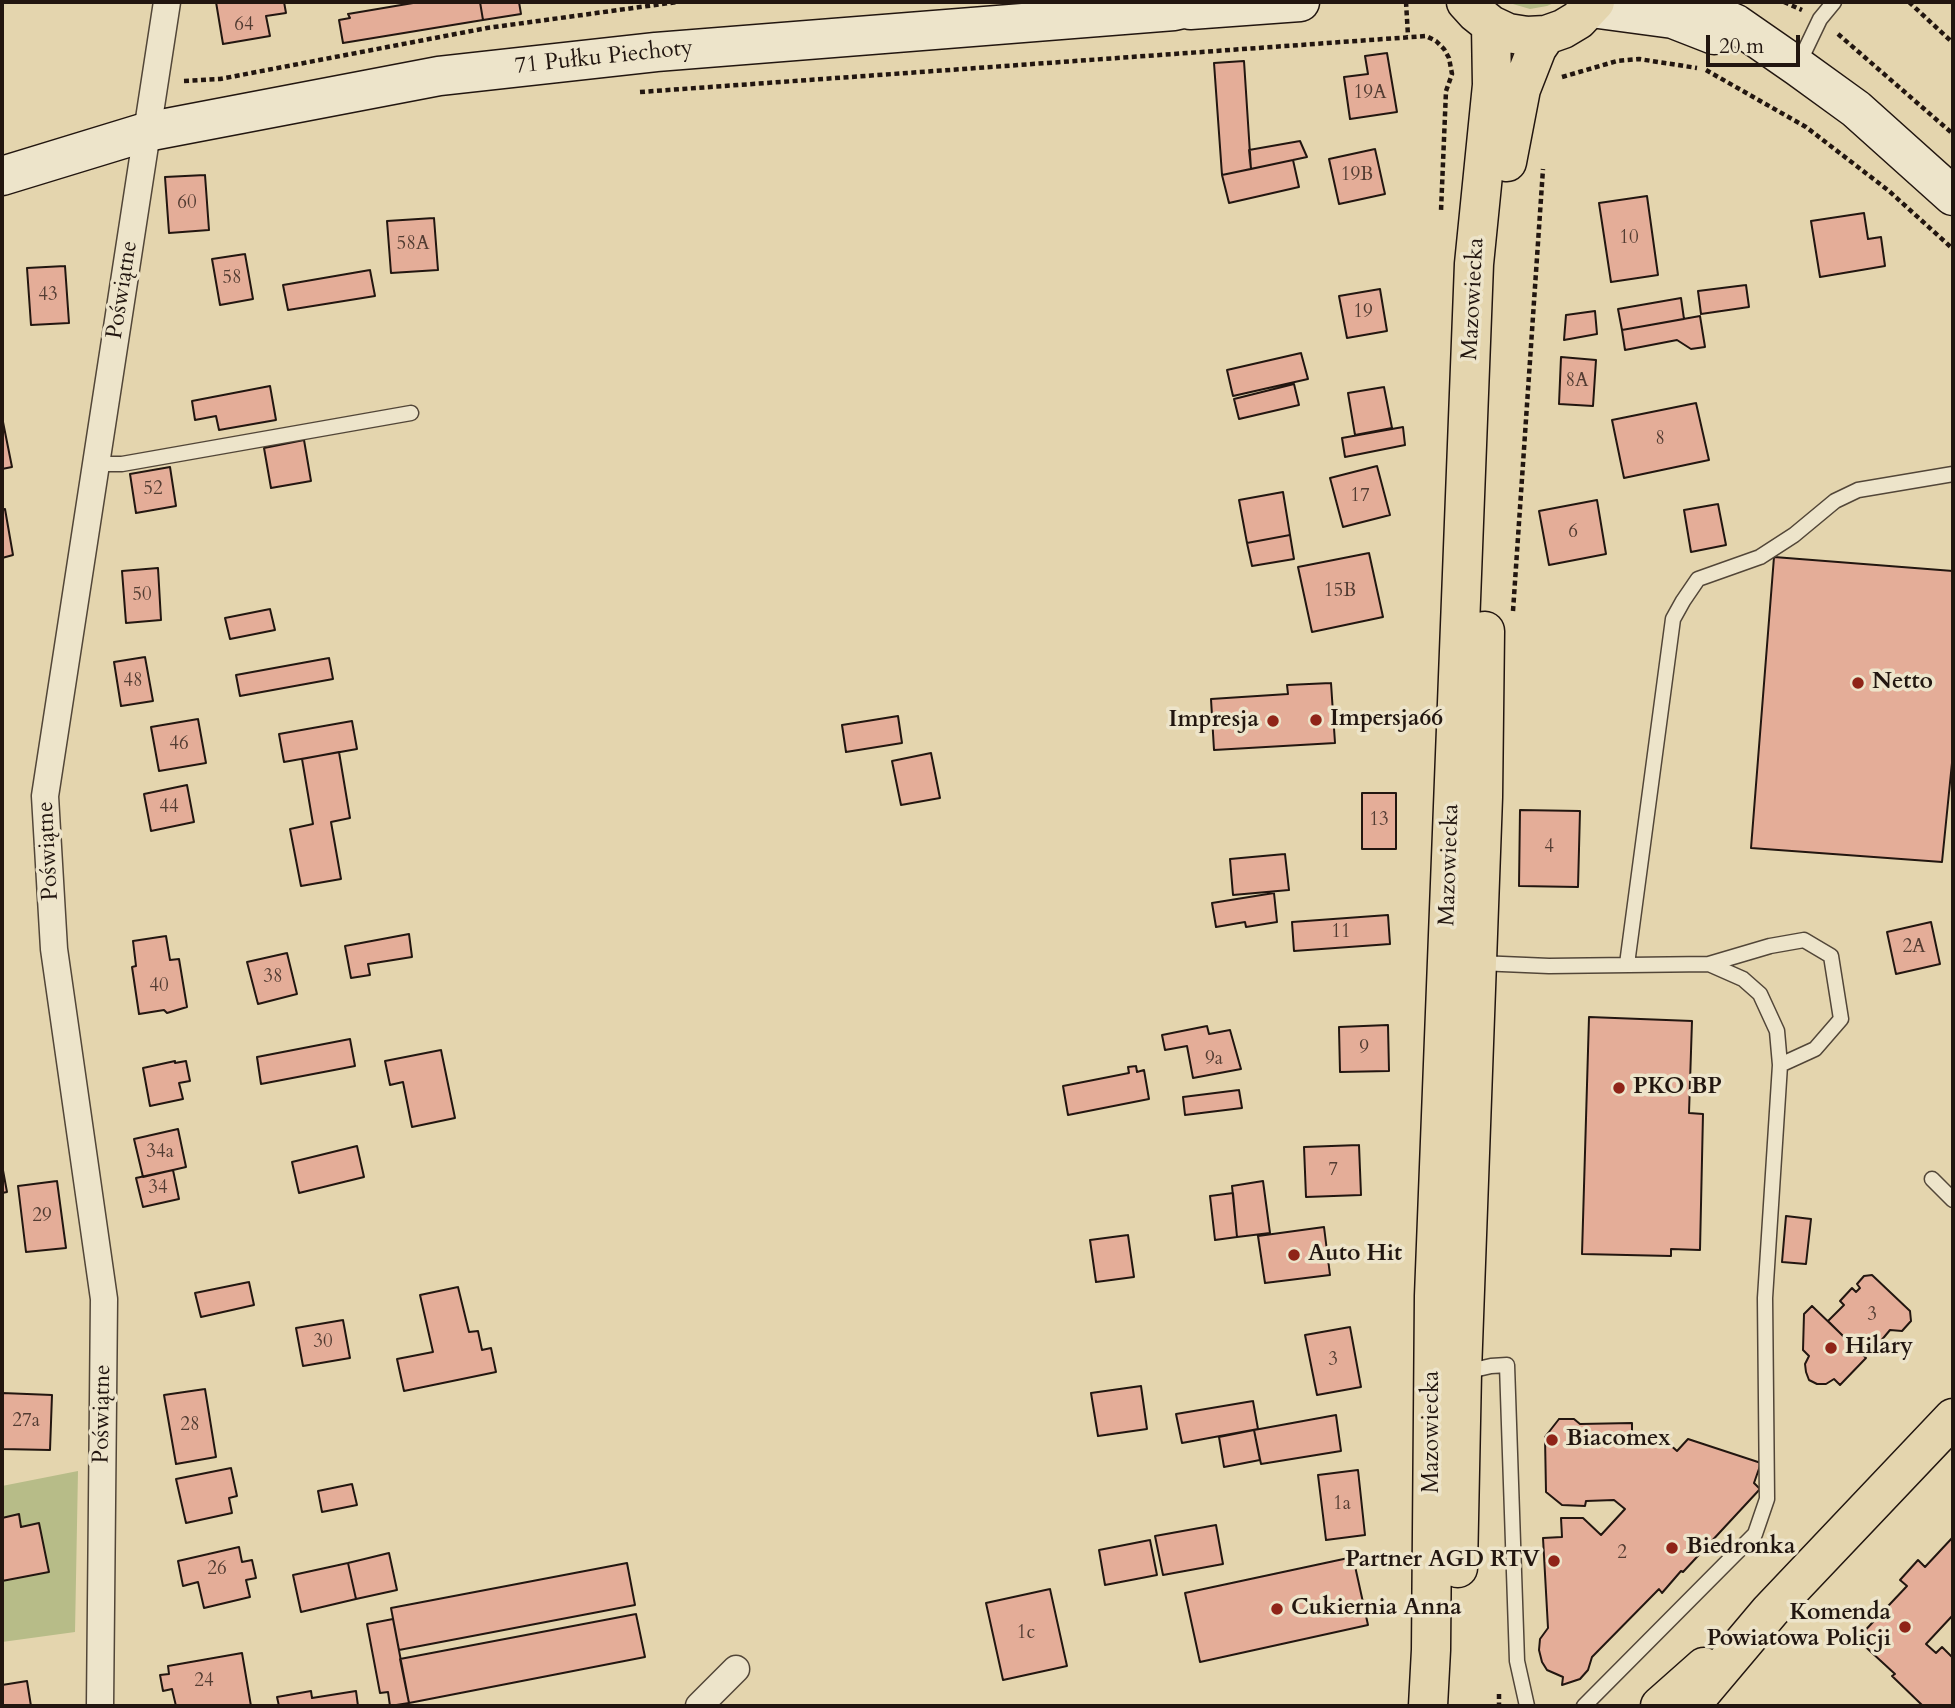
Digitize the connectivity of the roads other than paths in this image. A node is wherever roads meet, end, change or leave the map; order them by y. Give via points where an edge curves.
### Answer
1 (167, 2) edge
2 (1215, 2) edge
3 (1300, 2) edge
4 (1686, 2) edge
5 (1834, 2) edge
6 (1593, 5) edge
7 (1174, 11) junction
8 (1479, 13) edge
9 (1546, 35) junction
10 (1798, 66) junction
11 (146, 132) junction
12 (2, 176) edge
13 (1953, 196) edge
14 (411, 413) dead end
15 (96, 464) junction
16 (1953, 474) edge
17 (1462, 962) junction
18 (1627, 964) junction
19 (1709, 964) junction
20 (1780, 1065) junction
21 (1932, 1179) dead end
22 (1953, 1200) edge
23 (1448, 1381) junction
24 (1953, 1418) edge
25 (1770, 1611) junction
26 (736, 1669) dead end
27 (100, 1706) edge
28 (699, 1706) edge
29 (1428, 1706) edge
30 (1452, 1706) edge
31 (1527, 1706) edge
32 (1584, 1706) edge
33 (1660, 1706) edge
34 (1690, 1706) edge

1 - 11 street, Poświątne
2 - 7 street, 71 Pułku Piechoty
3 - 7 street
4 - 10 street via 1736,24
5 - 10 lane via 1820,19
6 - 9 main road via 1578,20
6 - 10 street via 1673,19
7 - 11 street, 71 Pułku Piechoty via 670,51 439,76
8 - 9 main road via 1508,33
8 - 17 main road, Mazowiecka via 1492,85 1474,264
9 - 17 main road, Mazowiecka via 1521,89 1502,203 1485,559 1483,797
10 - 13 street via 1856,109
11 - 12 street, 71 Pułku Piechoty
11 - 15 street, Poświątne
14 - 15 lane via 122,464
15 - 27 street, Poświątne via 45,796 54,949 104,1299
16 - 18 lane via 1858,490 1835,501 1760,557 1698,579 1683,601 1673,619
17 - 18 lane
17 - 23 main road, Mazowiecka
18 - 19 lane
19 - 20 lane via 1743,979 1760,994 1777,1031
19 - 20 lane via 1804,940 1831,956 1841,1019 1815,1049
20 - 32 lane via 1765,1298 1767,1499 1755,1534
21 - 22 lane
23 - 29 main road, Mazowiecka
23 - 30 main road, Mazowiecka
23 - 31 lane via 1507,1365 1517,1661
24 - 25 main road
25 - 33 main road
25 - 34 main road
26 - 28 street

